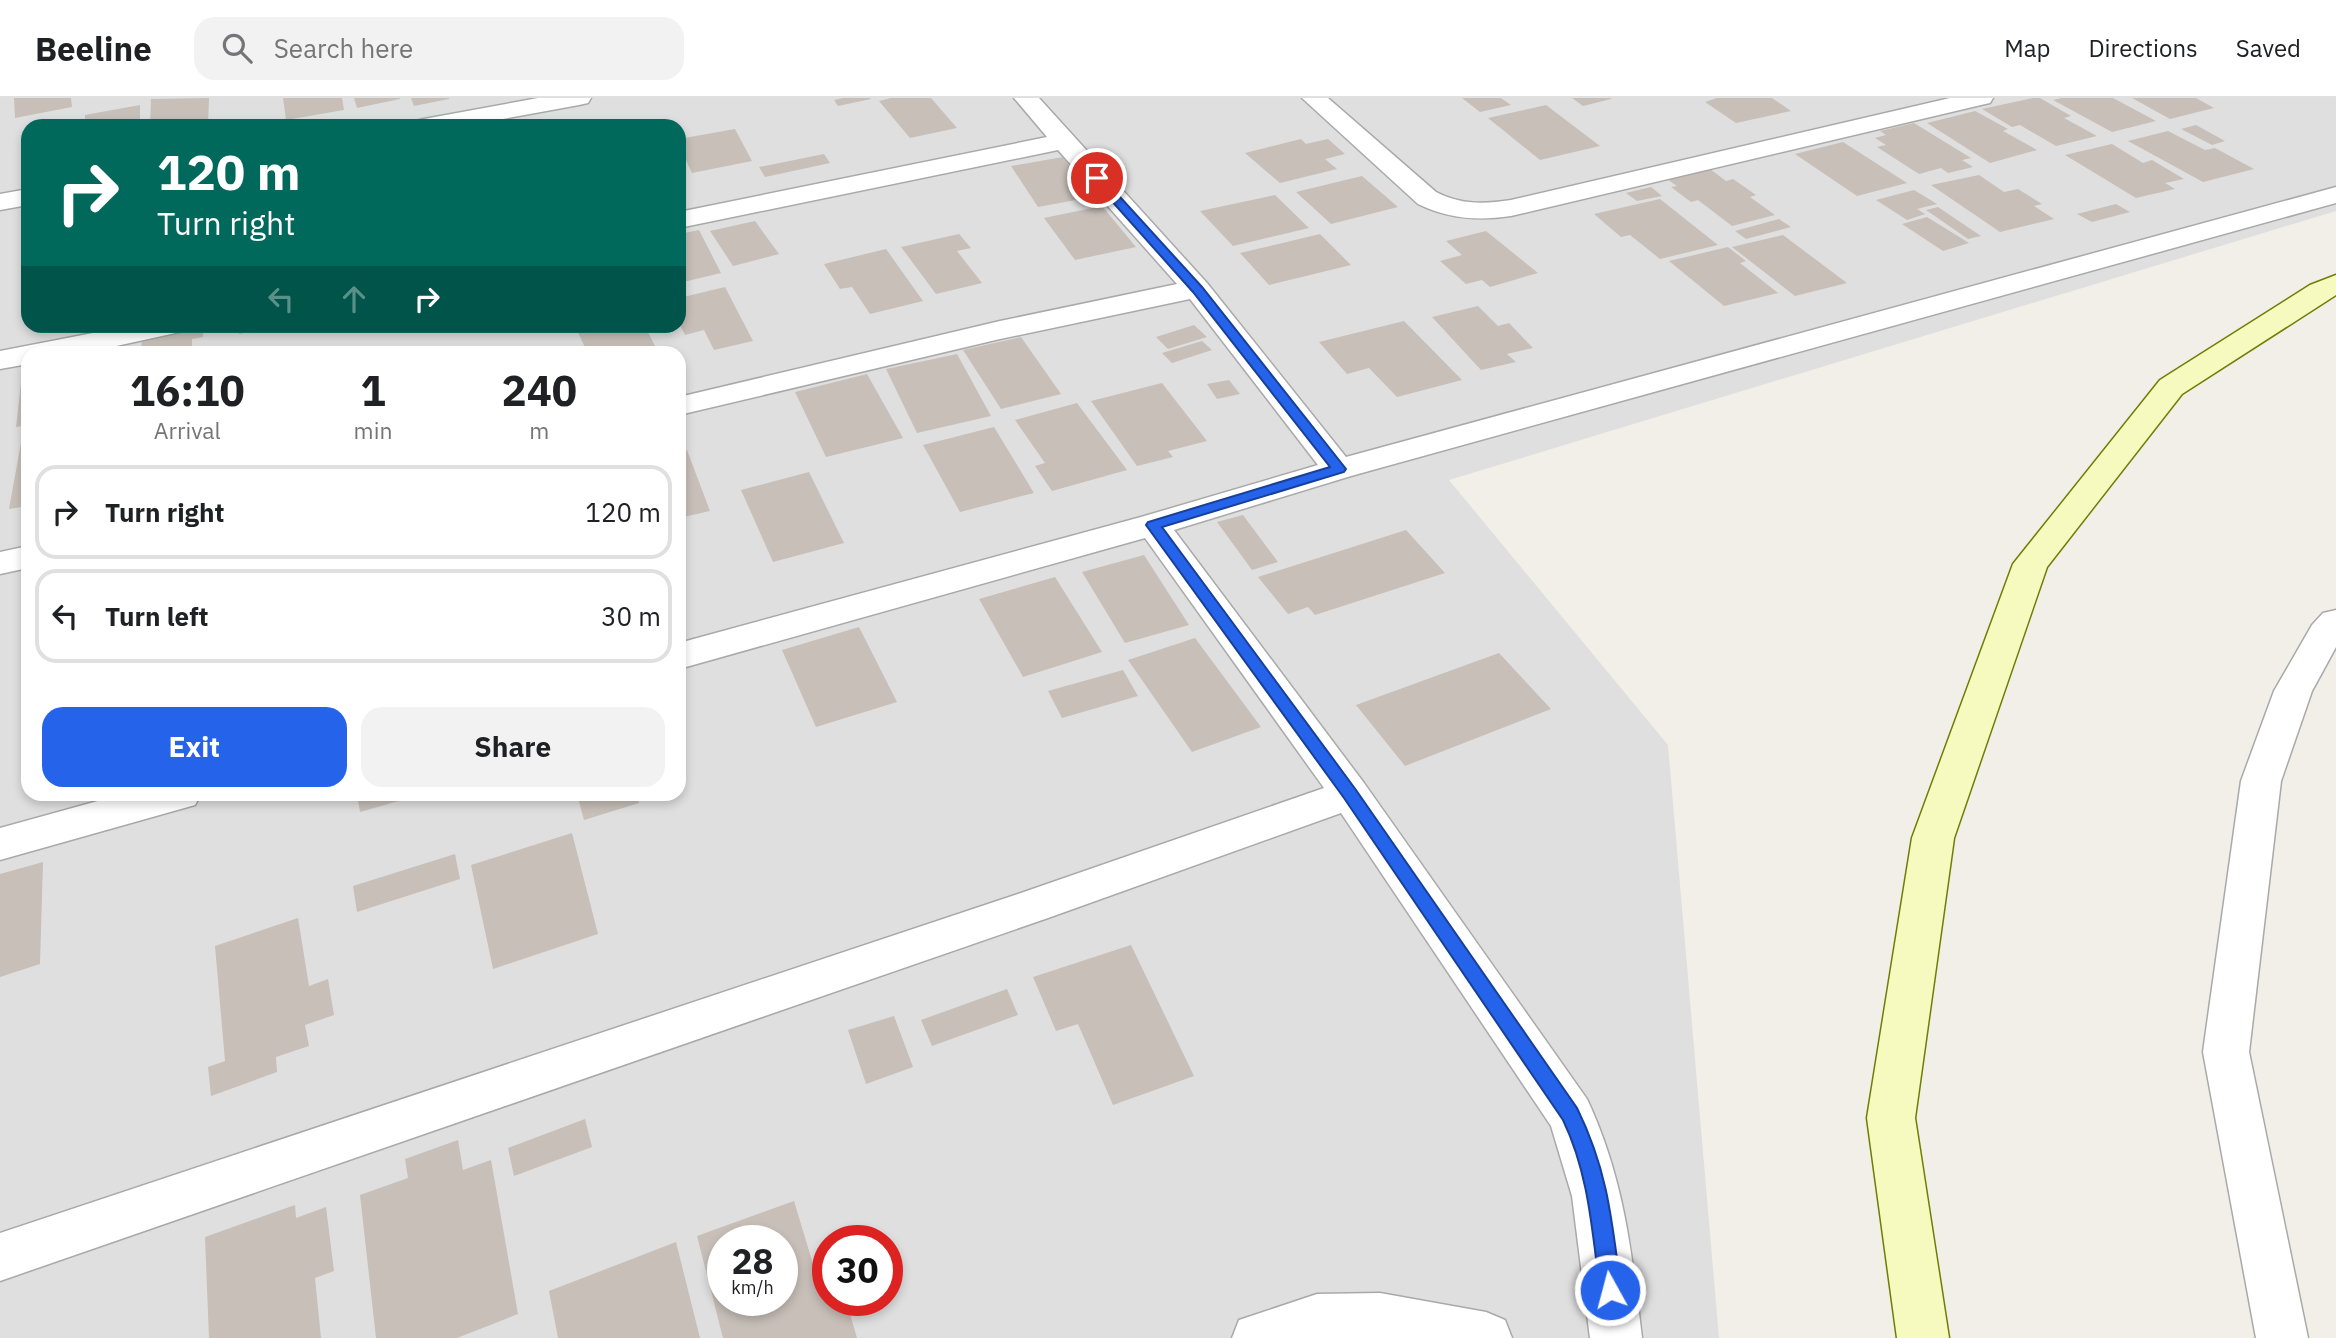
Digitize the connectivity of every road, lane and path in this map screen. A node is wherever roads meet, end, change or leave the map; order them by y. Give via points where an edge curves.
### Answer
1 (579, 98) edge
2 (1026, 98) edge
3 (1314, 98) edge
4 (1981, 98) edge
5 (463, 119) edge
6 (1063, 141) junction
7 (2336, 195) edge
8 (21, 198) edge
9 (0, 202) edge
10 (686, 219) edge
11 (2336, 284) edge
12 (1197, 289) junction
13 (136, 333) edge
14 (73, 346) edge
15 (21, 356) edge
16 (0, 360) edge
17 (686, 404) edge
18 (1339, 469) junction
19 (1153, 525) junction
20 (21, 558) edge
21 (0, 563) edge
22 (2336, 622) edge
23 (686, 654) edge
24 (1350, 794) junction
25 (156, 801) edge
26 (0, 844) edge
27 (0, 1257) edge
28 (1258, 1338) edge
29 (1486, 1338) edge
30 (1616, 1338) edge
31 (1923, 1338) edge
32 (2281, 1338) edge

1 - 5 street
2 - 6 street
3 - 4 street via 1427,198 1475,213
6 - 10 street
6 - 12 street
7 - 18 street
8 - 9 street
11 - 31 street via 2171,387 2030,564 1933,838 1892,1118
12 - 17 street
12 - 18 street
13 - 14 street
15 - 16 street
18 - 19 street
19 - 23 street
19 - 24 street
20 - 21 street
22 - 32 street via 2293,691 2262,781 2226,1052
24 - 27 street
24 - 30 street via 1575,1124 1598,1194
25 - 26 street
28 - 29 street via 1317,1320 1380,1318

